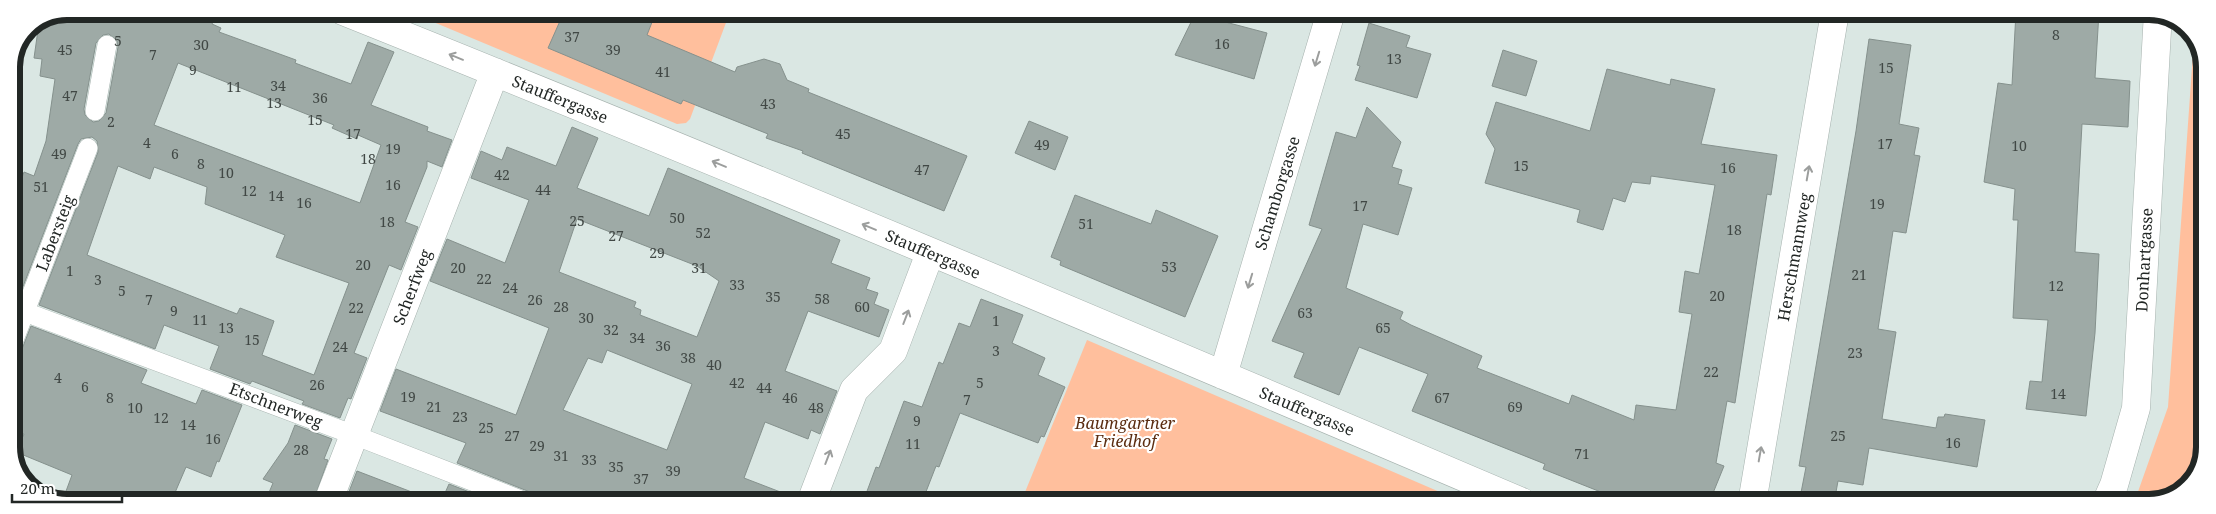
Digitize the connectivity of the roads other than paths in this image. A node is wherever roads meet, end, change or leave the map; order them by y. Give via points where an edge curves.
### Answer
1 (365, 20) edge
2 (1329, 20) edge
3 (1834, 20) edge
4 (2158, 21) edge
5 (107, 45) dead end
6 (495, 72) junction
7 (94, 111) dead end
8 (88, 148) dead end
9 (930, 253) junction
10 (25, 312) junction
11 (20, 325) edge
12 (1223, 374) junction
13 (354, 435) junction
14 (331, 494) edge
15 (505, 494) edge
16 (814, 494) edge
17 (1503, 494) edge
18 (1753, 494) edge
19 (2110, 494) edge

6 -> 1 street, Stauffergasse
2 -> 12 street, Schamborgasse
18 -> 3 street, Herschmannweg
4 - 19 street, Donhartgasse via 2136,408
5 - 7 lane
9 -> 6 street, Stauffergasse
6 - 13 street, Scherfweg
8 - 10 lane, Labersteig
9 - 12 street, Stauffergasse
16 -> 9 street via 854,390 892,352
10 - 11 lane, Labersteig
10 - 13 lane, Etschnerweg
12 - 17 street, Stauffergasse
13 - 14 street, Scherfweg
13 - 15 lane, Etschnerweg

